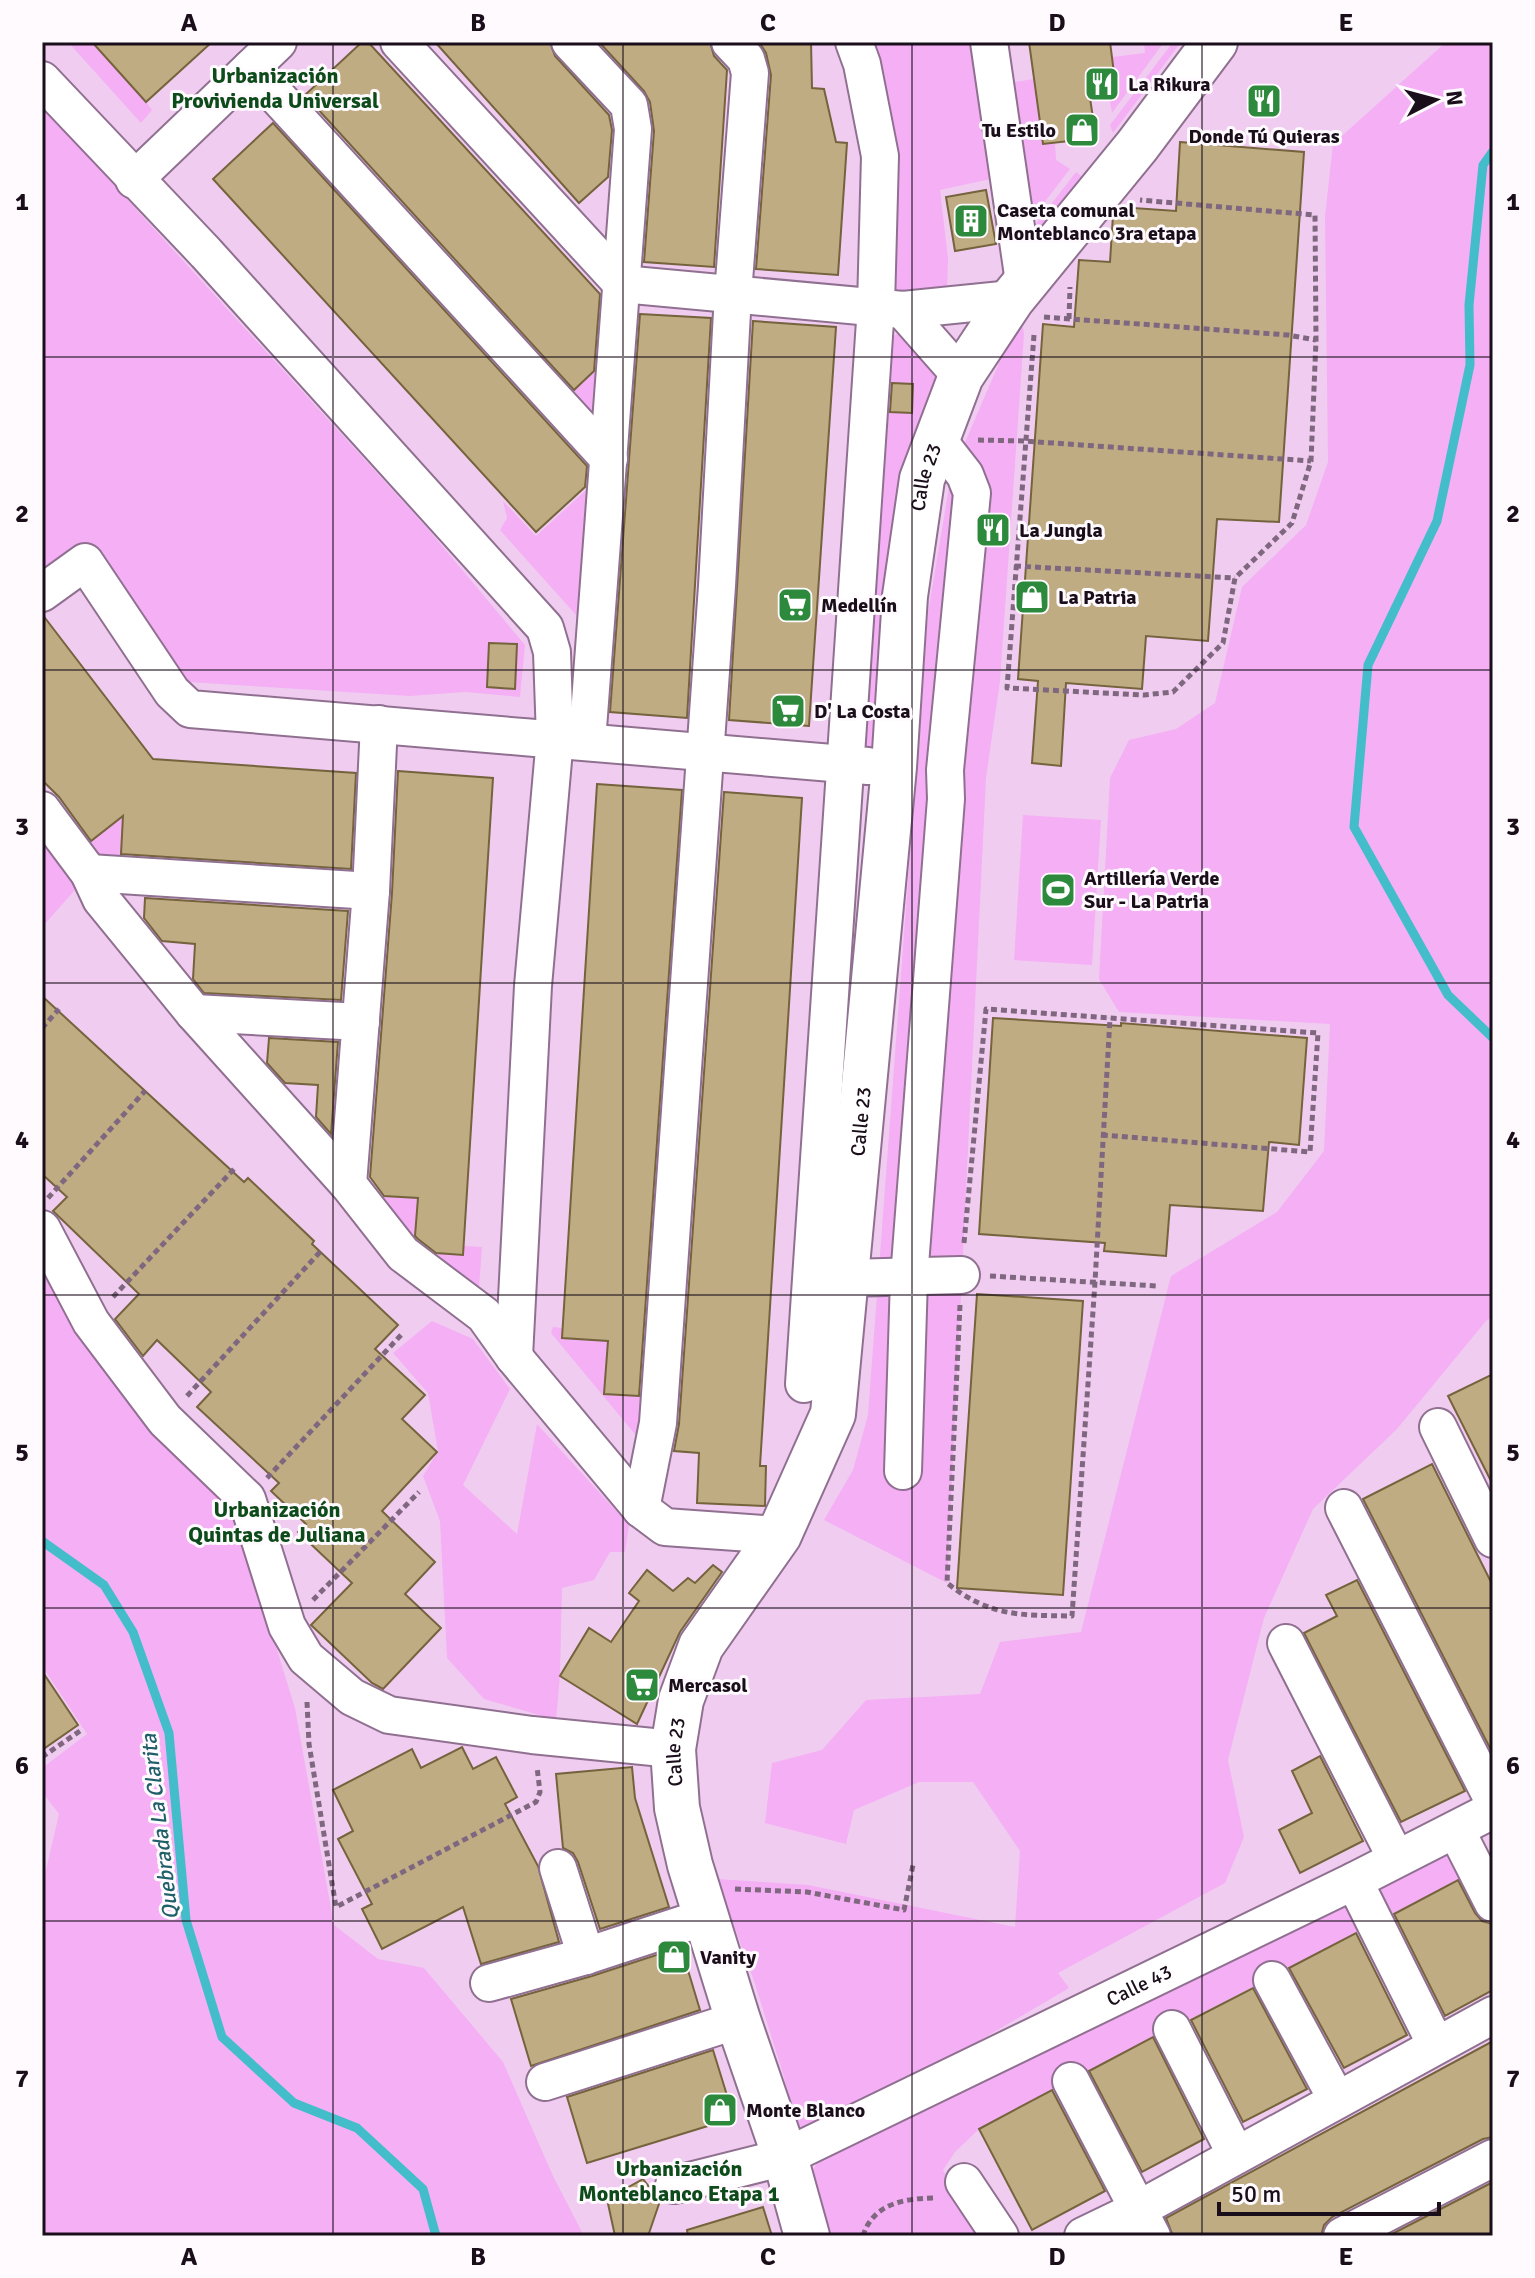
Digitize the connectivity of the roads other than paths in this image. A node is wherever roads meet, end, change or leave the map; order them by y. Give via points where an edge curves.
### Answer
1 (278, 42) edge
2 (399, 42) edge
3 (570, 42) edge
4 (730, 42) edge
5 (854, 42) edge
6 (989, 42) edge
7 (1215, 42) edge
8 (251, 68) junction
9 (42, 80) edge
10 (134, 180) junction
11 (622, 284) junction
12 (733, 294) junction
13 (1024, 299) junction
14 (889, 308) junction
15 (961, 376) junction
16 (937, 439) junction
17 (609, 459) junction
18 (42, 593) edge
19 (379, 724) junction
20 (571, 740) junction
21 (704, 754) junction
22 (845, 764) junction
23 (894, 767) junction
24 (42, 810) edge
25 (89, 873) junction
26 (371, 891) junction
27 (194, 1013) junction
28 (361, 1022) junction
29 (348, 1184) junction
30 (42, 1229) edge
31 (961, 1275) road end
32 (847, 1278) junction
33 (909, 1278) junction
34 (514, 1357) junction
35 (804, 1384) dead end
36 (1438, 1427) dead end
37 (903, 1471) dead end
38 (1344, 1508) dead end
39 (641, 1509) junction
40 (779, 1535) junction
41 (1493, 1539) edge
42 (1286, 1643) dead end
43 (673, 1749) junction
44 (1493, 1800) edge
45 (1493, 1810) edge
46 (1456, 1830) junction
47 (1396, 1858) junction
48 (558, 1868) dead end
49 (1354, 1881) junction
50 (703, 1903) junction
51 (1493, 1903) edge
52 (586, 1956) junction
53 (1272, 1980) dead end
54 (489, 1983) dead end
55 (1493, 2015) edge
56 (738, 2020) junction
57 (1172, 2029) dead end
58 (1436, 2045) junction
59 (1071, 2081) dead end
60 (545, 2082) dead end
61 (1337, 2100) junction
62 (1236, 2155) junction
63 (785, 2157) junction
64 (1493, 2158) edge
65 (674, 2185) dead end
66 (971, 2191) road end
67 (1146, 2223) edge
68 (807, 2236) edge
69 (1000, 2236) edge
70 (1083, 2236) edge
71 (1342, 2236) edge

1 - 8 street
2 - 11 street
3 - 11 street via 623,97 632,114
4 - 12 street via 746,59 750,73
5 - 14 street via 880,156
6 - 13 street
7 - 13 main road, Calle 23 via 1095,196
8 - 10 street
8 - 17 street
9 - 10 street
10 - 20 street via 545,628
11 - 12 street
11 - 17 street
12 - 14 street
12 - 21 street
13 - 14 street
13 - 15 main road, Calle 23
14 - 15 street
14 - 22 street
15 - 16 main road, Calle 23
16 - 23 main road, Calle 23 via 922,479 905,596
16 - 33 street via 972,493 945,770
17 - 20 street
18 - 19 street via 85,562 172,692 190,709
19 - 20 street
19 - 26 street
20 - 21 street
20 - 34 street via 533,986
21 - 22 street
21 - 39 street via 658,1423
22 - 23 street
22 - 35 street
23 - 32 main road, Calle 23
24 - 25 street
25 - 26 street
25 - 27 street via 101,899
26 - 28 street
27 - 28 street
27 - 29 street
28 - 29 street
29 - 34 street via 403,1254 484,1315
30 - 43 street via 91,1322 165,1420 247,1499 287,1626 306,1658 352,1697 389,1715
31 - 33 street
32 - 33 street
32 - 40 main road, Calle 23 via 833,1414
33 - 37 street
34 - 39 street
36 - 41 street
38 - 44 street
39 - 40 street via 665,1527
40 - 43 main road, Calle 23 via 701,1646 681,1700
42 - 47 street
43 - 50 main road, Calle 23 via 677,1808
45 - 46 street, Calle 43
46 - 47 street, Calle 43
46 - 51 street
47 - 49 street, Calle 43
48 - 52 street
49 - 58 street
49 - 63 street, Calle 43
50 - 52 street
50 - 56 main road, Calle 23
52 - 54 street
53 - 61 street
55 - 58 street
56 - 60 street
56 - 63 main road, Calle 23
57 - 62 street
58 - 61 street
59 - 67 street
61 - 62 street
62 - 67 street
63 - 65 street, Calle 43
63 - 68 main road, Calle 23
64 - 71 street
66 - 69 street
67 - 70 street

